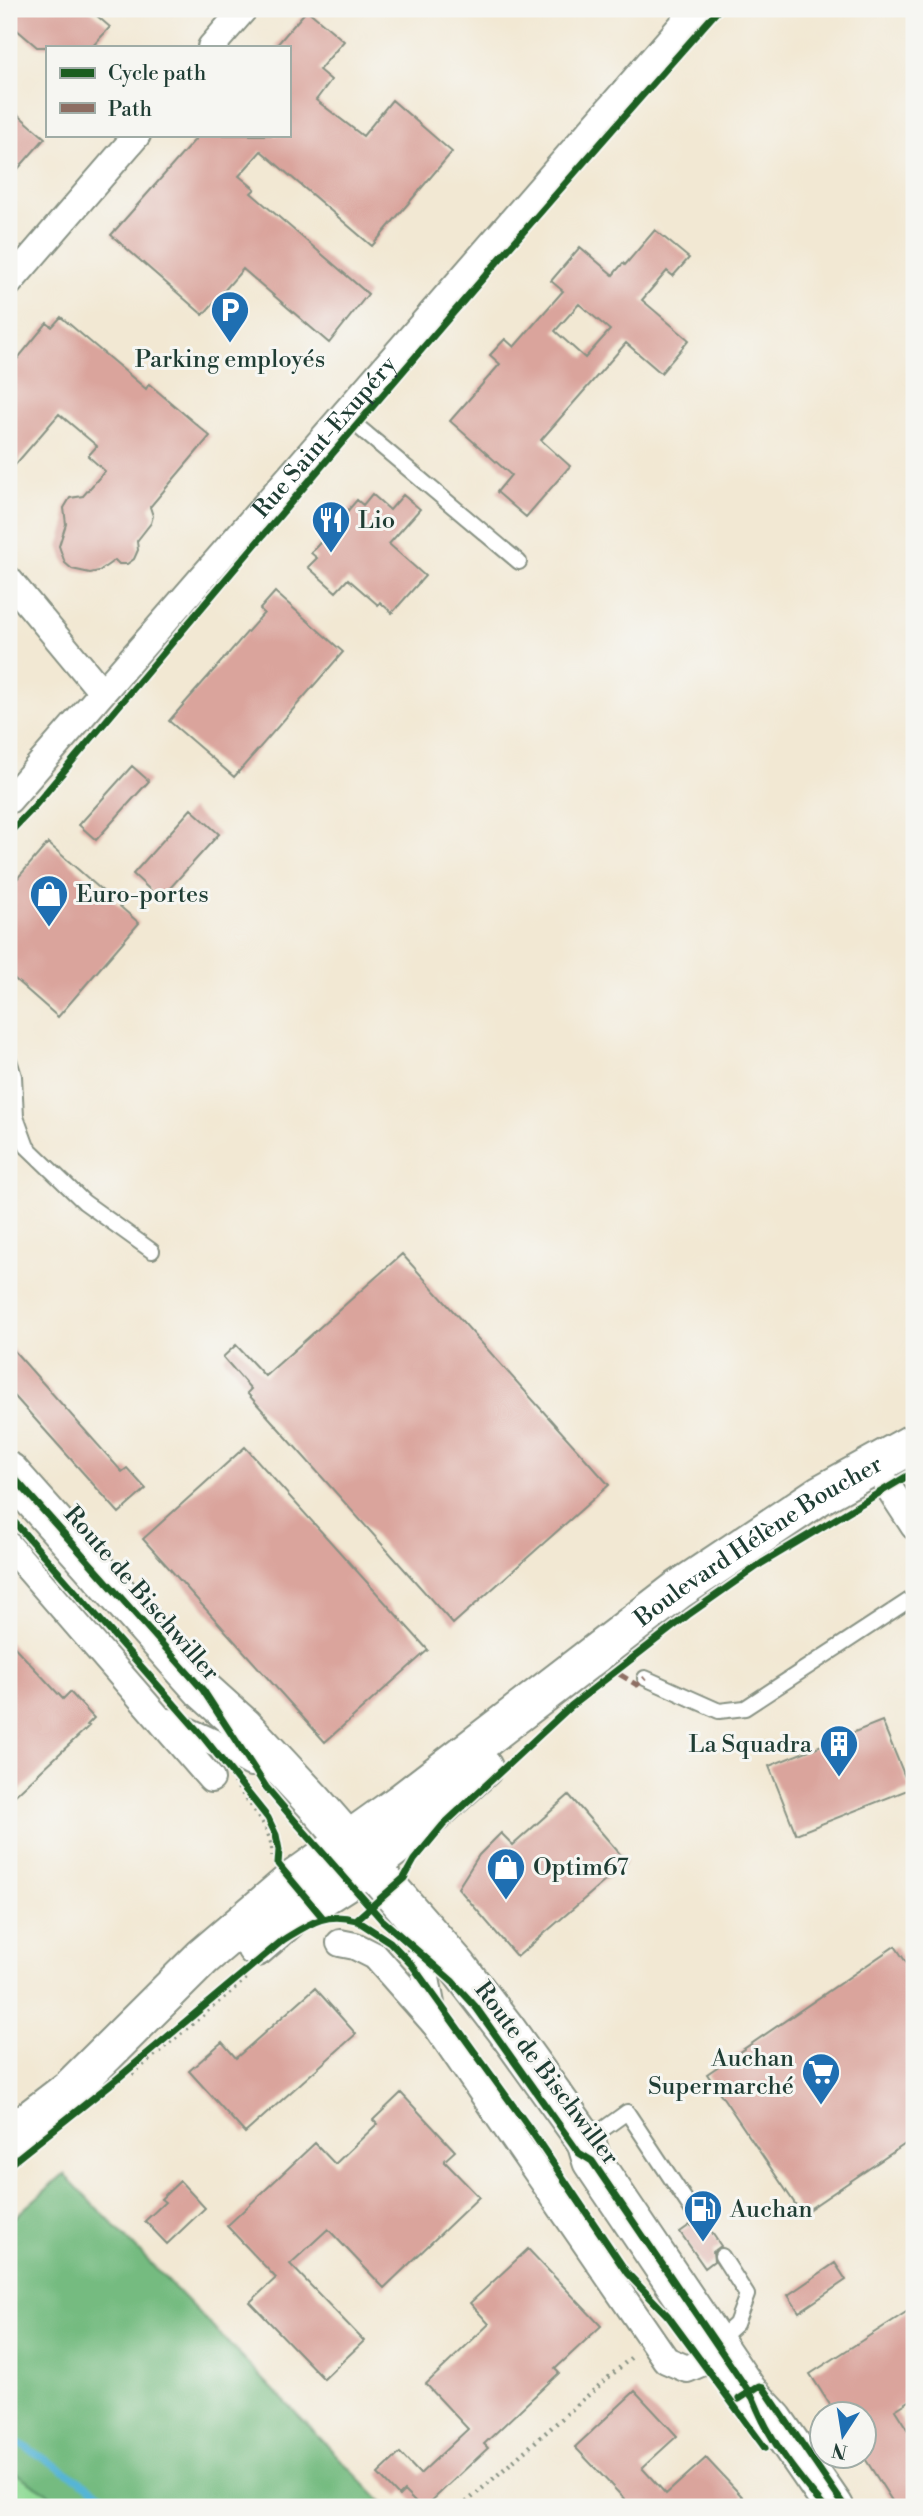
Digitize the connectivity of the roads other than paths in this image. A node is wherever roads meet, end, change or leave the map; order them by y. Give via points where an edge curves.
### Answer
1 (244, 9) edge
2 (696, 9) edge
3 (212, 46) edge
4 (136, 136) edge
5 (9, 283) edge
6 (344, 414) junction
7 (519, 562) dead end
8 (9, 580) edge
9 (102, 692) junction
10 (9, 800) edge
11 (9, 1060) edge
12 (152, 1251) dead end
13 (914, 1443) edge
14 (874, 1465) junction
15 (9, 1472) edge
16 (914, 1526) edge
17 (9, 1546) edge
18 (914, 1597) edge
19 (646, 1678) dead end
20 (203, 1690) junction
21 (160, 1718) junction
22 (230, 1773) junction
23 (348, 1861) junction
24 (340, 1943) dead end
25 (421, 1953) junction
26 (435, 2024) junction
27 (124, 2064) junction
28 (9, 2136) edge
29 (585, 2152) junction
30 (698, 2219) dead end
31 (722, 2256) dead end
32 (719, 2348) junction
33 (752, 2398) junction
34 (824, 2507) edge
35 (834, 2507) edge

1 - 3 street
2 - 6 street, Rue Saint-Exupéry
4 - 5 street
6 - 7 lane
6 - 9 street, Rue Saint-Exupéry
8 - 9 street
9 - 10 street, Rue Saint-Exupéry
11 - 12 lane via 16,1118 27,1147 84,1202
13 - 14 street, Boulevard Hélène Boucher
14 - 16 street
14 - 23 street, Boulevard Hélène Boucher via 807,1503 604,1644 394,1809
15 - 20 street, Route de Bischwiller
17 - 21 street
18 - 19 lane via 745,1708 719,1711
20 - 22 street, Route de Bischwiller
20 - 23 street, Route de Bischwiller via 243,1726
21 - 22 street
21 - 22 street via 204,1738
22 - 23 street, Route de Bischwiller via 266,1787
23 - 25 street, Route de Bischwiller via 383,1920
23 - 27 street via 311,1903 231,1967 147,2020
23 - 27 street via 279,1875 204,1957
23 - 29 street, Route de Bischwiller via 479,1992
24 - 26 street via 375,1956
25 - 26 street
25 - 29 street, Route de Bischwiller via 475,2006
26 - 32 street via 666,2360 687,2369
27 - 28 street via 70,2088
29 - 30 lane via 627,2112
29 - 32 street, Route de Bischwiller
31 - 32 lane via 747,2295 736,2324
32 - 33 street, Route de Bischwiller
33 - 34 street, Route de Bischwiller via 769,2435
33 - 35 street, Route de Bischwiller via 774,2420

